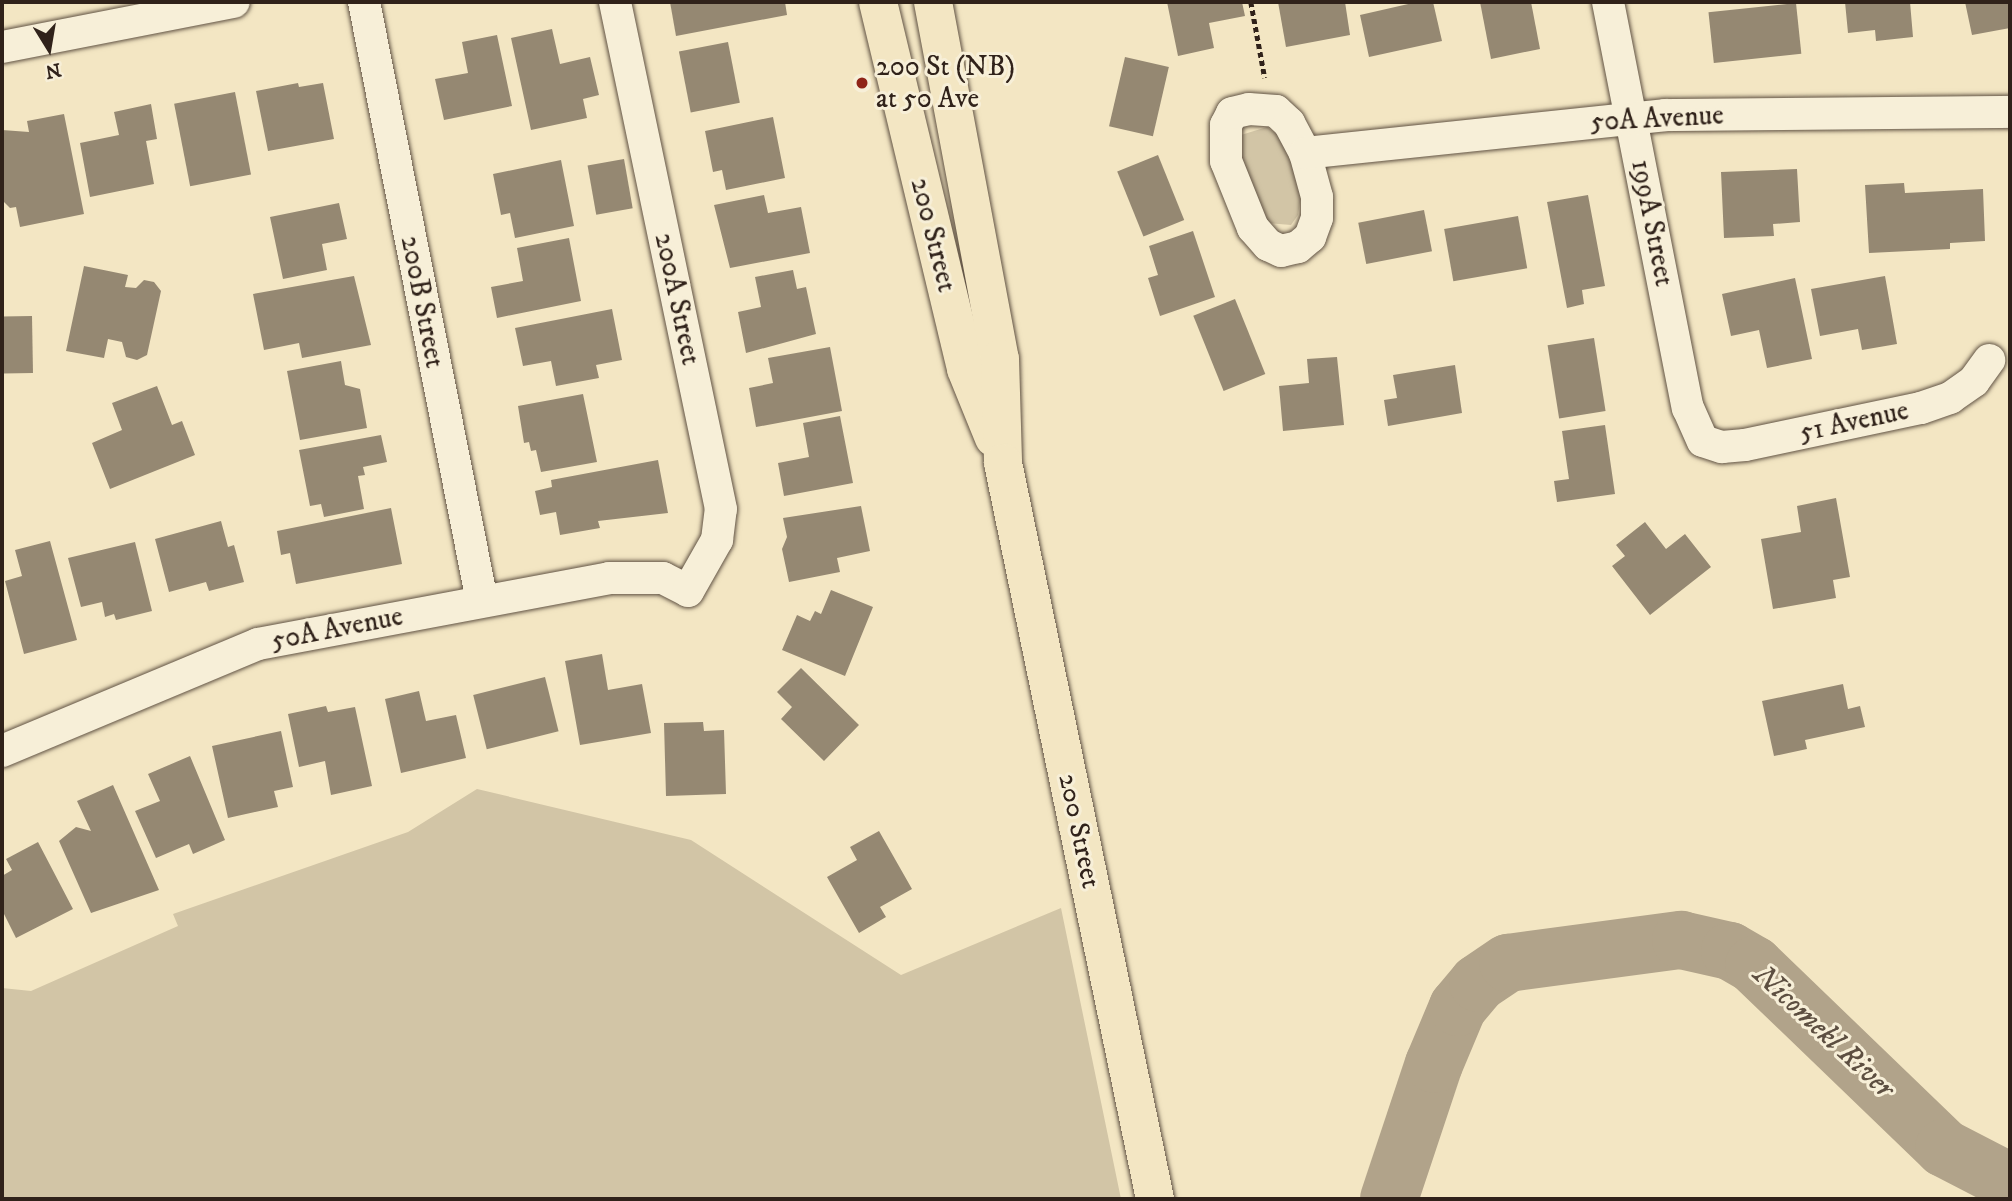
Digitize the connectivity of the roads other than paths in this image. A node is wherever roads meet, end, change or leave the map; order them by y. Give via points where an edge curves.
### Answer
1 (234, 2) edge
2 (364, 2) edge
3 (615, 2) edge
4 (878, 2) edge
5 (908, 2) edge
6 (933, 2) edge
7 (1608, 2) edge
8 (2, 47) edge
9 (2010, 112) edge
10 (1631, 117) junction
11 (958, 139) junction
12 (1305, 153) junction
13 (1989, 360) dead end
14 (1703, 441) joint
15 (1003, 463) junction
16 (688, 590) joint
17 (482, 601) junction
18 (2, 751) edge
19 (1155, 1199) edge

1 - 8 street
2 - 17 street, 200B Street
3 - 16 street, 200A Street via 721,509 718,540
4 - 15 main road, 200 Street via 966,369
5 - 11 main road via 925,77
6 - 11 main road, 200 Street
7 - 10 street, 199A Street
9 - 10 street, 50A Avenue
10 - 12 street, 50A Avenue
10 - 14 street, 199A Street via 1688,408
11 - 15 main road, 200 Street via 1000,359
12 - 12 street via 1317,197 1317,218 1310,237 1298,247 1281,251 1268,245 1253,228 1223,142 1232,113 1276,111 1289,123
13 - 14 street, 51 Avenue via 1974,381 1950,398 1921,408 1745,445 1722,447
15 - 19 main road, 200 Street
16 - 17 street, 50A Avenue via 663,578 635,575
17 - 18 street, 50A Avenue via 258,644

